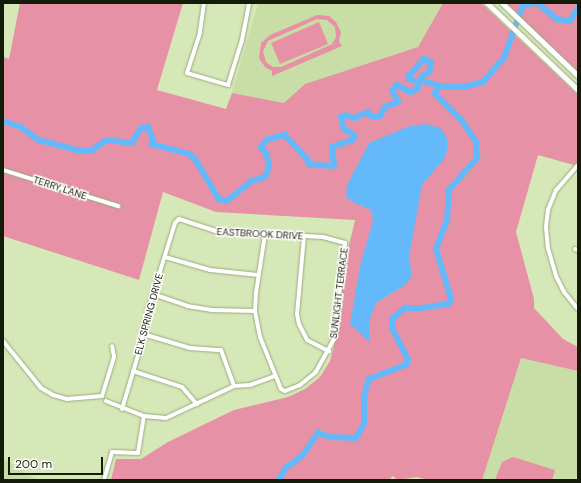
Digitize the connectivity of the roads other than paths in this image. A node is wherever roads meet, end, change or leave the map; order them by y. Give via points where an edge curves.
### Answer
1 (204, 3) edge
2 (249, 3) edge
3 (487, 3) edge
4 (503, 4) edge
5 (578, 76) edge
6 (578, 90) edge
7 (578, 165) edge
8 (3, 170) edge
9 (118, 206) dead end
10 (177, 220) joint
11 (265, 234) junction
12 (304, 236) junction
13 (345, 243) joint
14 (165, 257) junction
15 (258, 275) junction
16 (153, 294) junction
17 (578, 309) edge
18 (255, 311) junction
19 (143, 334) junction
20 (3, 340) edge
21 (112, 346) dead end
22 (329, 351) junction
23 (133, 371) junction
24 (275, 376) junction
25 (234, 386) junction
26 (106, 401) dead end
27 (197, 404) junction
28 (122, 409) junction
29 (144, 416) junction
30 (104, 480) edge

1 - 2 street via 200,33 187,73 228,85 242,40
3 - 6 main road
4 - 5 main road
7 - 17 street via 556,190 549,205 546,227 548,248 556,276
8 - 9 street, TERRY LANE
10 - 11 street, EASTBROOK DRIVE via 211,230
10 - 14 street, ELK SPRING DRIVE
11 - 12 street, EASTBROOK DRIVE
11 - 15 street via 263,258
12 - 13 street, EASTBROOK DRIVE
12 - 22 street via 298,324 307,340
13 - 22 street, SUNLIGHT TERRACE via 334,339
14 - 15 street via 210,270
14 - 16 street, ELK SPRING DRIVE
15 - 18 street
16 - 18 street via 193,307
16 - 19 street, ELK SPRING DRIVE
18 - 24 street via 260,337
19 - 23 street, ELK SPRING DRIVE
19 - 25 street via 190,348 221,350
20 - 21 street via 36,382 53,395 67,399 102,396 114,357
22 - 24 street, SUNLIGHT TERRACE via 316,372 300,385 283,390
23 - 27 street via 182,387
23 - 28 street, ELK SPRING DRIVE
24 - 25 street via 250,385
25 - 27 street
26 - 28 street
27 - 29 street via 166,418
28 - 29 street
29 - 30 street via 138,453 112,452

